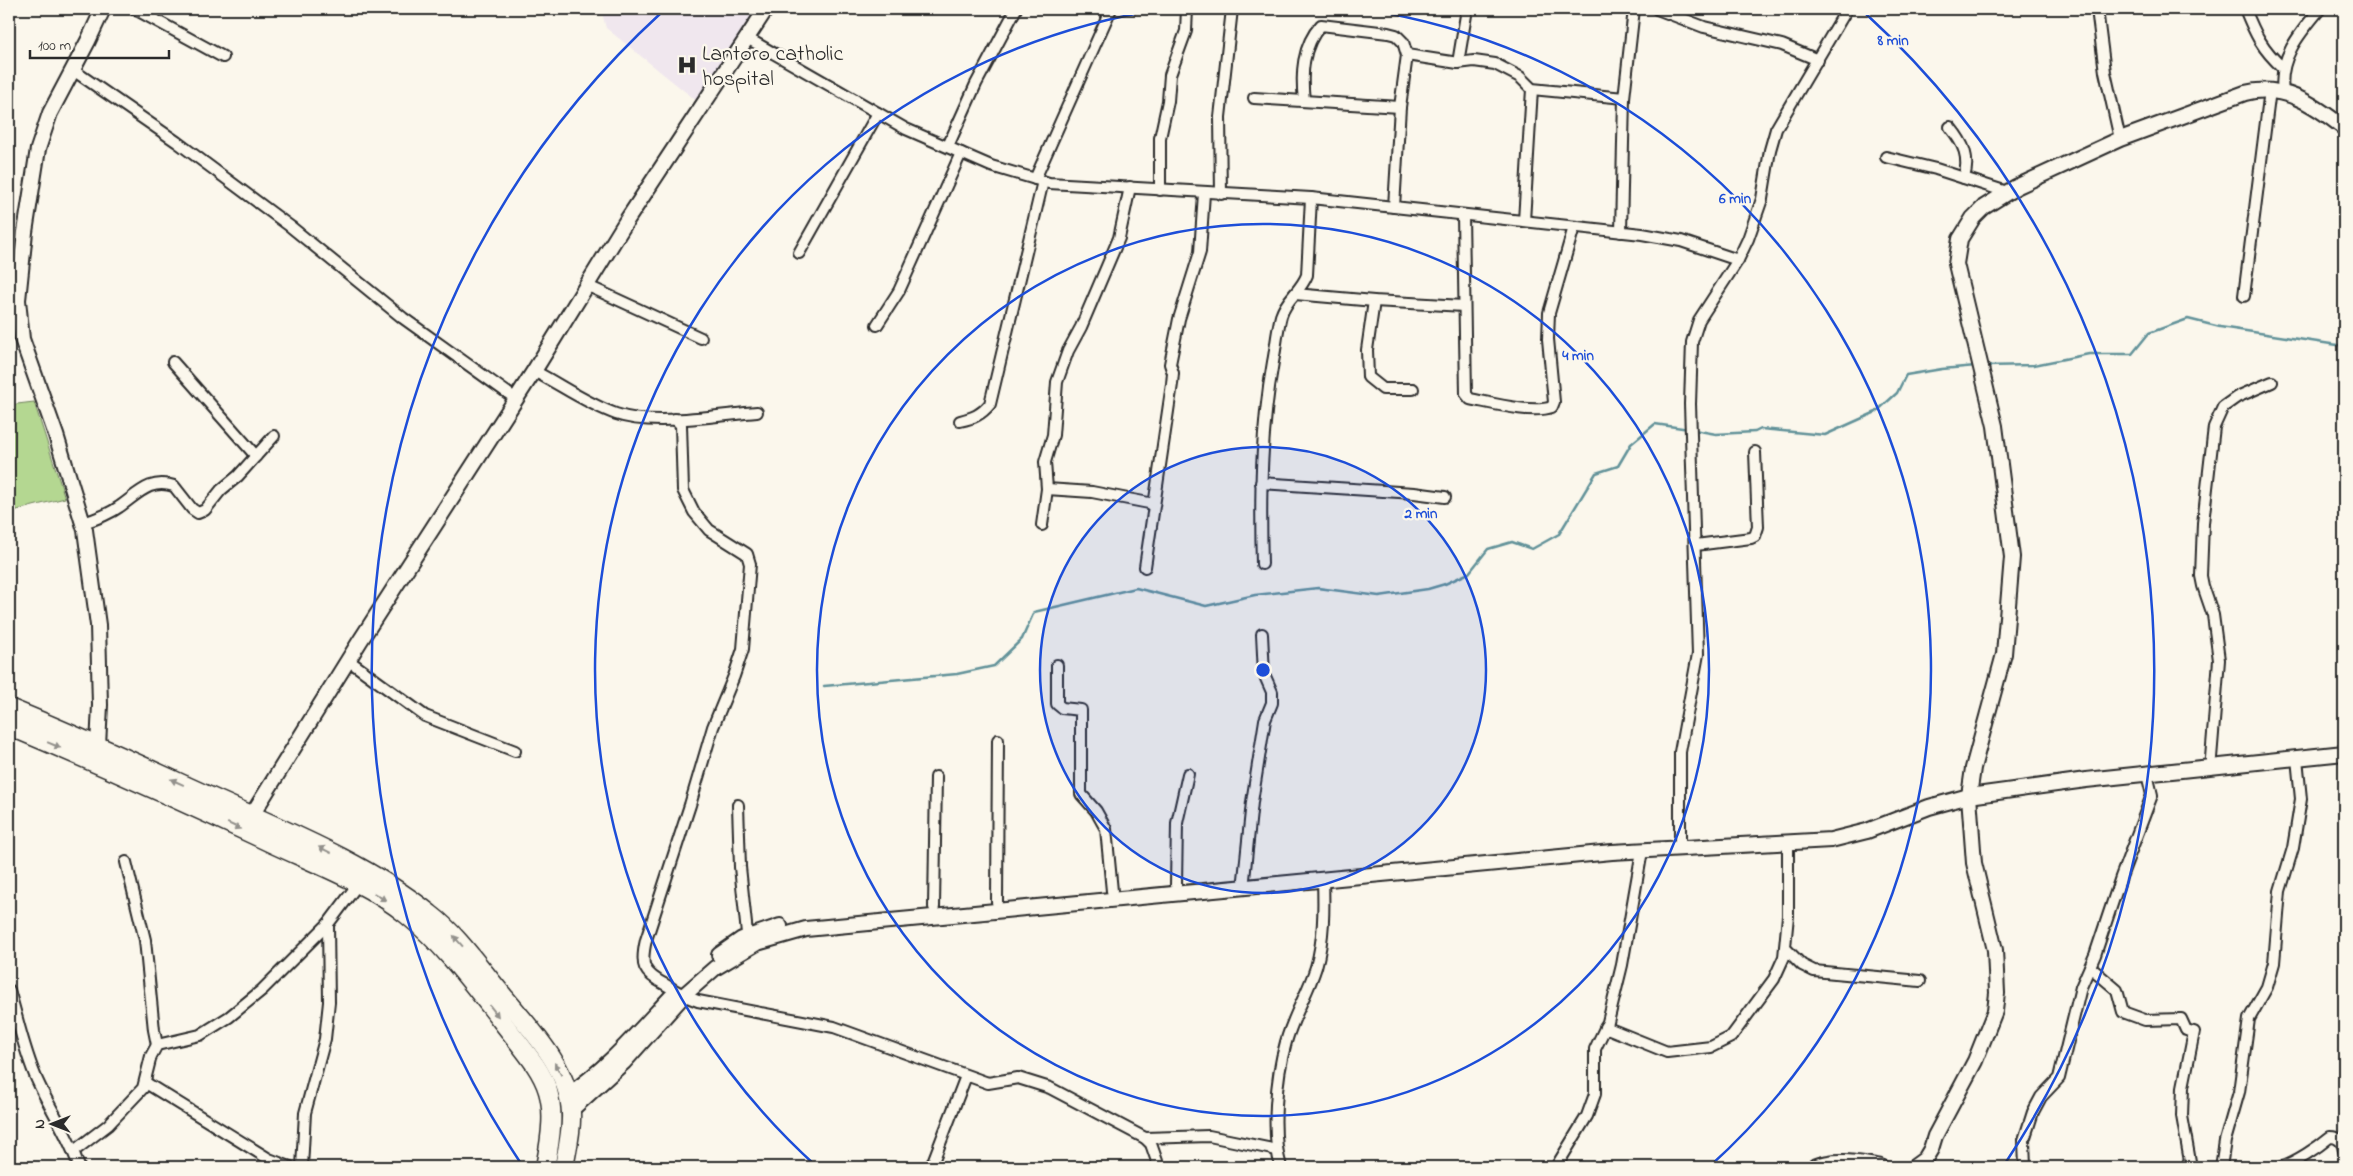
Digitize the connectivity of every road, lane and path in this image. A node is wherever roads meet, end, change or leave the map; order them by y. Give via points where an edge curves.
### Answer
1 (103, 9) edge
2 (135, 9) edge
3 (766, 9) edge
4 (1016, 9) edge
5 (1111, 9) edge
6 (1187, 9) edge
7 (1232, 9) edge
8 (1468, 9) edge
9 (1634, 9) edge
10 (1657, 9) edge
11 (1847, 9) edge
12 (2097, 9) edge
13 (2245, 9) edge
14 (2320, 9) edge
15 (747, 38) junction
16 (1407, 55) junction
17 (223, 57) dead end
18 (1818, 60) junction
19 (1458, 63) junction
20 (2283, 68) junction
21 (73, 70) junction
22 (1532, 89) junction
23 (2277, 91) junction
24 (1254, 98) dead end
25 (1624, 98) junction
26 (1304, 101) junction
27 (1400, 107) junction
28 (878, 113) junction
29 (1950, 127) dead end
30 (2344, 128) edge
31 (2120, 139) junction
32 (948, 146) junction
33 (961, 153) junction
34 (1886, 157) dead end
35 (1964, 178) junction
36 (1039, 180) junction
37 (1130, 188) junction
38 (1160, 190) junction
39 (2007, 192) junction
40 (1204, 193) junction
41 (1221, 194) junction
42 (1311, 198) junction
43 (1394, 207) junction
44 (1463, 215) junction
45 (1524, 222) junction
46 (1574, 227) junction
47 (1621, 232) junction
48 (800, 253) dead end
49 (1738, 260) junction
50 (586, 284) junction
51 (1295, 294) junction
52 (2244, 296) dead end
53 (1374, 302) junction
54 (1464, 306) junction
55 (877, 325) dead end
56 (701, 338) dead end
57 (173, 362) dead end
58 (534, 371) junction
59 (2272, 382) dead end
60 (1413, 389) dead end
61 (516, 399) junction
62 (756, 412) dead end
63 (675, 419) junction
64 (960, 421) dead end
65 (274, 436) dead end
66 (1756, 452) dead end
67 (256, 456) junction
68 (1262, 483) junction
69 (1047, 489) junction
70 (1445, 497) dead end
71 (1154, 504) junction
72 (83, 523) junction
73 (1042, 525) dead end
74 (1696, 545) junction
75 (1262, 564) dead end
76 (1145, 567) dead end
77 (1262, 634) dead end
78 (348, 660) junction
79 (1057, 665) dead end
80 (9, 708) edge
81 (9, 726) edge
82 (998, 740) dead end
83 (2344, 745) edge
84 (98, 746) junction
85 (515, 751) dead end
86 (2344, 753) edge
87 (2211, 758) junction
88 (2297, 758) junction
89 (1188, 774) dead end
90 (2147, 774) junction
91 (936, 777) dead end
92 (1970, 792) junction
93 (738, 805) dead end
94 (252, 815) junction
95 (1788, 843) junction
96 (1680, 845) junction
97 (1642, 851) junction
98 (126, 862) dead end
99 (1244, 880) junction
100 (1323, 880) junction
101 (358, 884) junction
102 (1176, 885) junction
103 (1112, 891) junction
104 (997, 902) junction
105 (934, 908) junction
106 (328, 924) junction
107 (748, 942) junction
108 (1785, 948) junction
109 (2090, 967) junction
110 (1920, 981) dead end
111 (9, 990) edge
112 (679, 994) junction
113 (1605, 1027) junction
114 (157, 1045) junction
115 (966, 1076) junction
116 (146, 1083) junction
117 (570, 1103) junction
118 (1145, 1138) junction
119 (1931, 1149) junction
120 (1277, 1150) junction
121 (74, 1151) junction
122 (2344, 1152) edge
123 (79, 1167) edge
124 (290, 1167) edge
125 (302, 1167) edge
126 (545, 1167) edge
127 (564, 1167) edge
128 (931, 1167) edge
129 (1159, 1167) edge
130 (1281, 1167) edge
131 (1556, 1167) edge
132 (1814, 1167) edge
133 (1881, 1167) edge
134 (1914, 1167) edge
135 (1933, 1167) edge
136 (2025, 1167) edge
137 (2191, 1167) edge
138 (2221, 1167) edge
139 (2281, 1167) edge

1 - 21 street
2 - 17 street
3 - 15 street
4 - 32 street
5 - 36 street
6 - 38 street via 1186,31 1170,75 1160,138
7 - 41 street via 1220,117
8 - 19 street
9 - 25 street
10 - 18 street via 1704,27 1782,45
11 - 18 street
12 - 31 street via 2105,72
13 - 20 street via 2266,53
14 - 20 street via 2298,38
15 - 28 street
15 - 50 street
16 - 19 street
16 - 26 street via 1404,42 1396,35 1321,25 1315,31 1303,61
16 - 27 street
18 - 49 street via 1776,129 1762,199
19 - 22 street via 1495,64 1520,77
20 - 23 street
21 - 61 street via 177,142 403,318
21 - 72 street via 50,113 38,149 18,300 22,339
22 - 25 street
22 - 45 street
23 - 30 street via 2305,102
23 - 31 street via 2260,90 2238,96
23 - 52 street
24 - 26 street
25 - 47 street
26 - 27 street
27 - 43 street
28 - 32 street via 906,129
28 - 48 street
29 - 35 street via 1965,149
31 - 39 street
32 - 33 street
33 - 36 street
33 - 55 street via 899,291
34 - 35 street
35 - 39 street
36 - 37 street via 1067,185
36 - 64 street via 990,404 979,415
37 - 38 street
37 - 69 street via 1119,238 1057,382 1053,435 1045,462
38 - 40 street
39 - 92 street via 1973,218 1956,251 1958,273 1995,426 2012,557 2004,654 1973,768
40 - 41 street
40 - 71 street via 1200,252 1179,319 1170,364 1172,384
41 - 42 street
42 - 43 street
42 - 51 street via 1307,275
43 - 44 street
44 - 45 street
44 - 54 street
45 - 46 street
46 - 47 street
46 - 54 street via 1549,314 1552,407 1527,408 1470,400 1465,384
47 - 49 street via 1673,239
49 - 74 street via 1694,332 1690,404
50 - 56 street
50 - 58 street
51 - 53 street
51 - 68 street via 1281,317 1266,405
53 - 54 street
53 - 60 street via 1367,350 1368,378 1383,389
57 - 67 street
58 - 61 street
58 - 63 street via 616,414
59 - 87 street via 2224,407 2214,427 2203,523 2201,576 2214,615 2218,660
61 - 78 street
62 - 63 street
63 - 112 street via 681,425 683,490 698,518 709,530 748,554 750,564 743,649 713,727 644,950 643,962 649,975
65 - 67 street
66 - 74 street via 1756,536
67 - 72 street via 205,510 198,513 174,486 155,483 104,515
68 - 70 street
68 - 75 street
69 - 71 street via 1092,492
69 - 73 street
71 - 76 street
72 - 84 street via 98,625
74 - 96 street via 1698,654 1679,759
77 - 99 street via 1264,674 1272,692 1272,703 1265,720 1252,802
78 - 85 street via 425,716
78 - 94 street
79 - 103 street via 1057,704 1062,708 1081,710 1081,794 1106,829
80 - 84 highway
81 -> 101 highway via 127,776
82 - 104 street
83 - 87 street
94 -> 84 highway
86 - 88 street
87 - 92 street
88 - 90 street
88 - 138 street via 2301,799 2293,848 2280,891 2271,978 2249,1019 2240,1092 2225,1141
89 - 102 street via 1177,823
90 - 92 street
90 - 109 street via 2152,795
91 - 105 street
92 - 95 street via 1855,834 1831,840
92 - 96 street via 1927,801 1866,824 1831,833
92 - 119 street via 1974,862 1995,950 1995,1011 1986,1037
93 - 107 street via 740,867
117 -> 94 highway via 560,1072 531,1030 432,915 375,875
95 - 96 street
95 - 108 street
96 - 97 street
96 - 99 street via 1576,848
97 - 100 street
97 - 113 street via 1622,965
98 - 114 street via 145,940
99 - 102 street
100 - 107 street via 828,926
100 - 120 street via 1324,906 1316,965 1286,1042 1280,1069
101 - 106 street
101 -> 126 highway via 406,914 438,943 539,1068 551,1096 553,1113
102 - 103 street
103 - 104 street
104 - 105 street
105 - 107 street via 803,921
106 - 114 street via 262,990 217,1026 200,1035
106 - 125 street via 330,1002 325,1039 305,1113
107 - 112 street via 701,968
108 - 110 street via 1802,966 1814,971
108 - 113 street via 1784,958 1774,978 1731,1037 1712,1047 1667,1052
109 - 136 street via 2081,988 2059,1078 2040,1097 2033,1112 2024,1140
109 - 137 street via 2117,990 2123,1012 2145,1020 2181,1019 2186,1030 2194,1032 2183,1087 2182,1116
111 - 121 street via 36,1079
112 - 115 street via 834,1027
112 - 117 street via 624,1062
113 - 131 street via 1594,1056 1595,1094 1592,1104
114 - 116 street via 151,1056
115 - 118 street via 988,1083 1018,1078 1050,1088
115 - 128 street
116 - 121 street via 108,1125
116 - 124 street via 269,1159
117 - 127 highway
118 - 120 street via 1209,1136
118 - 129 street via 1151,1144
119 - 134 street via 1925,1159
119 - 135 street
120 - 130 street
121 - 123 street
122 - 139 street via 2341,1141 2330,1137 2314,1151
132 - 133 street via 1841,1162

